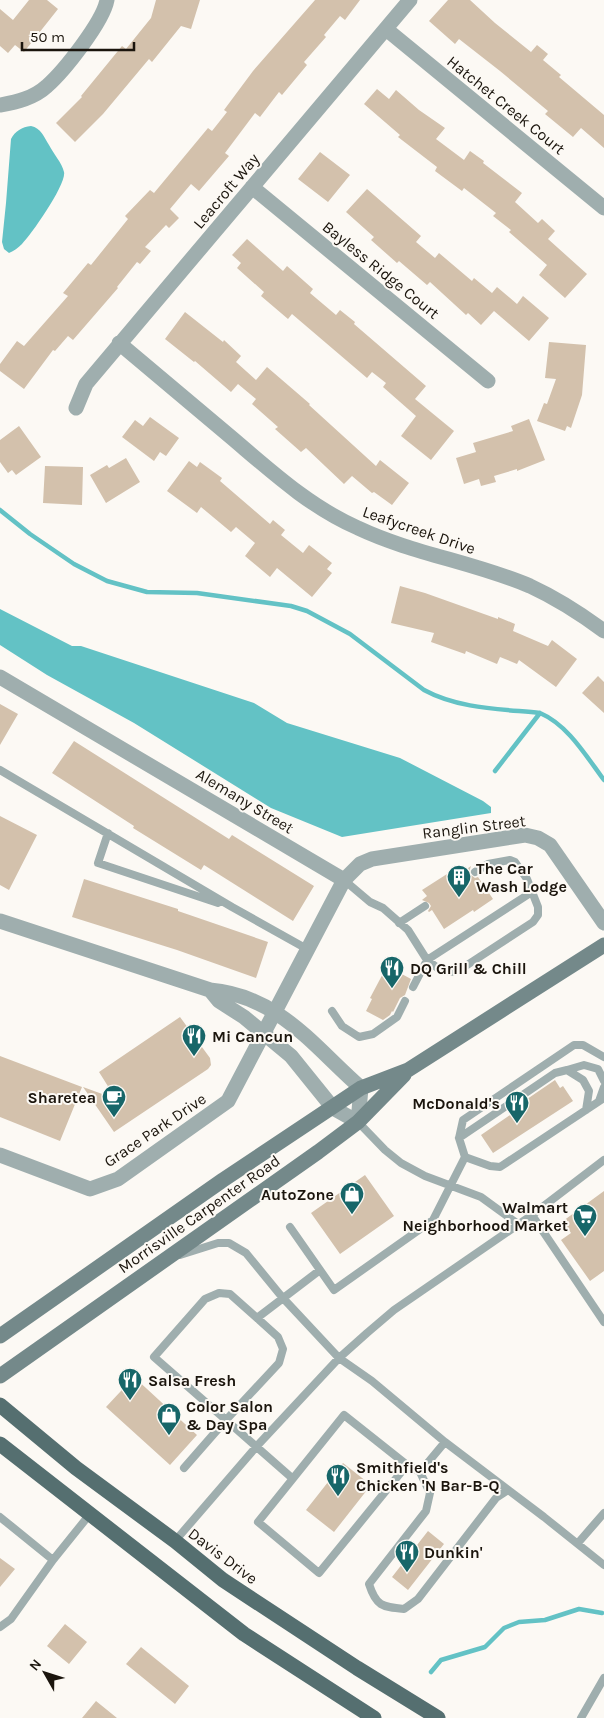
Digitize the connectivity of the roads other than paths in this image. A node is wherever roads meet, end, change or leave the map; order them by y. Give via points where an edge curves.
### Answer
1 (107, 0) edge
2 (410, 0) edge
3 (386, 29) junction
4 (0, 105) edge
5 (252, 187) junction
6 (604, 208) edge
7 (119, 343) junction
8 (488, 381) dead end
9 (76, 408) dead end
10 (604, 631) edge
11 (0, 677) edge
12 (0, 770) edge
13 (108, 833) junction
14 (475, 872) dead end
15 (344, 880) junction
16 (532, 892) junction
17 (425, 906) dead end
18 (232, 907) junction
19 (0, 921) edge
20 (399, 923) junction
21 (604, 923) edge
22 (604, 945) edge
23 (306, 949) junction
24 (427, 960) junction
25 (413, 987) dead end
26 (210, 990) junction
27 (405, 1001) dead end
28 (274, 1010) junction
29 (332, 1011) dead end
30 (263, 1032) junction
31 (604, 1057) edge
32 (408, 1070) junction
33 (567, 1070) junction
34 (604, 1081) edge
35 (604, 1087) edge
36 (361, 1088) junction
37 (602, 1100) edge
38 (333, 1108) junction
39 (586, 1110) junction
40 (358, 1122) junction
41 (459, 1138) junction
42 (0, 1155) edge
43 (465, 1157) junction
44 (604, 1160) edge
45 (450, 1186) junction
46 (532, 1215) junction
47 (518, 1224) junction
48 (290, 1227) dead end
49 (164, 1260) junction
50 (320, 1270) junction
51 (282, 1297) junction
52 (257, 1318) junction
53 (604, 1322) edge
54 (0, 1336) edge
55 (339, 1358) junction
56 (0, 1376) edge
57 (0, 1405) edge
58 (226, 1420) junction
59 (445, 1442) junction
60 (0, 1444) edge
61 (256, 1447) junction
62 (407, 1465) junction
63 (184, 1468) dead end
64 (420, 1472) junction
65 (292, 1478) junction
66 (508, 1490) junction
67 (604, 1513) edge
68 (90, 1514) junction
69 (0, 1517) edge
70 (175, 1541) junction
71 (578, 1543) junction
72 (53, 1560) junction
73 (604, 1564) edge
74 (11, 1619) junction
75 (0, 1626) edge
76 (0, 1633) edge
77 (604, 1678) edge
78 (374, 1718) edge
79 (438, 1718) edge
80 (581, 1718) edge

1 - 4 street via 96,27 47,86 18,102
2 - 3 street, Leacroft Way
3 - 5 street, Leacroft Way
3 - 6 street, Hatchet Creek Court
5 - 7 street, Leacroft Way
5 - 8 street, Bayless Ridge Court
7 - 9 street, Leacroft Way via 86,384
7 - 10 street, Leafycreek Drive via 261,463 323,509 378,537 530,586
11 - 15 street, Alemany Street
12 - 13 lane
13 - 18 lane
13 - 18 lane via 98,863
14 - 16 lane via 488,864 510,860 527,879
15 - 20 lane
15 - 21 street, Ranglin Street via 360,864 372,858 525,835 550,845
15 - 23 street
16 - 24 lane
16 - 24 lane via 538,915 517,933 458,971 439,969
17 - 20 lane
18 - 23 lane
19 - 26 street
20 - 24 lane via 408,930
22 - 32 main road, Morrisville Carpenter Road
23 - 28 street
24 - 25 lane
26 - 28 street via 229,992
26 - 30 street via 219,1001
27 - 29 lane via 397,1017 373,1034 359,1037 342,1026
28 - 30 street
28 - 36 street
30 - 38 street via 291,1056
30 - 42 street, Grace Park Drive via 228,1101 118,1179 90,1189
31 - 41 lane via 583,1045 574,1045 463,1120
32 - 36 main road, Morrisville Carpenter Road
32 - 40 main road, Morrisville Carpenter Road
33 - 34 lane via 584,1064 598,1069
33 - 39 lane via 583,1080 589,1091
33 - 41 lane via 555,1072
35 - 37 lane
36 - 38 main road, Morrisville Carpenter Road
36 - 40 street
37 - 39 lane
38 - 40 street
38 - 54 main road, Morrisville Carpenter Road via 223,1180
39 - 43 lane via 500,1167
40 - 45 lane via 401,1163
40 - 49 main road, Morrisville Carpenter Road
41 - 43 lane
43 - 45 lane
44 - 46 lane
45 - 47 lane via 480,1197
45 - 50 lane via 433,1220 334,1290
46 - 47 lane
46 - 53 lane
47 - 55 lane via 394,1310
48 - 50 lane
49 - 51 lane via 218,1243 229,1243 246,1253
49 - 56 main road, Morrisville Carpenter Road
50 - 51 lane
51 - 52 lane
51 - 55 lane
52 - 58 lane via 278,1337 283,1348 279,1363
52 - 58 lane via 230,1294 219,1293 204,1299 154,1357
55 - 59 lane
55 - 61 lane
57 - 70 main road, Davis Drive via 76,1468
58 - 61 lane
58 - 63 lane
59 - 64 lane
59 - 66 lane
60 - 68 main road
61 - 65 lane
61 - 70 lane
62 - 64 lane
62 - 65 lane via 344,1414
62 - 65 lane via 319,1573 258,1522
64 - 66 lane via 430,1493 426,1512 369,1584 373,1598 384,1607 404,1609 418,1599 496,1498
66 - 71 lane
67 - 71 lane
68 - 72 lane
68 - 78 main road via 244,1634
69 - 72 lane
70 - 79 main road, Davis Drive via 223,1580
71 - 73 lane
72 - 74 lane
74 - 75 lane
74 - 76 lane
77 - 80 lane

